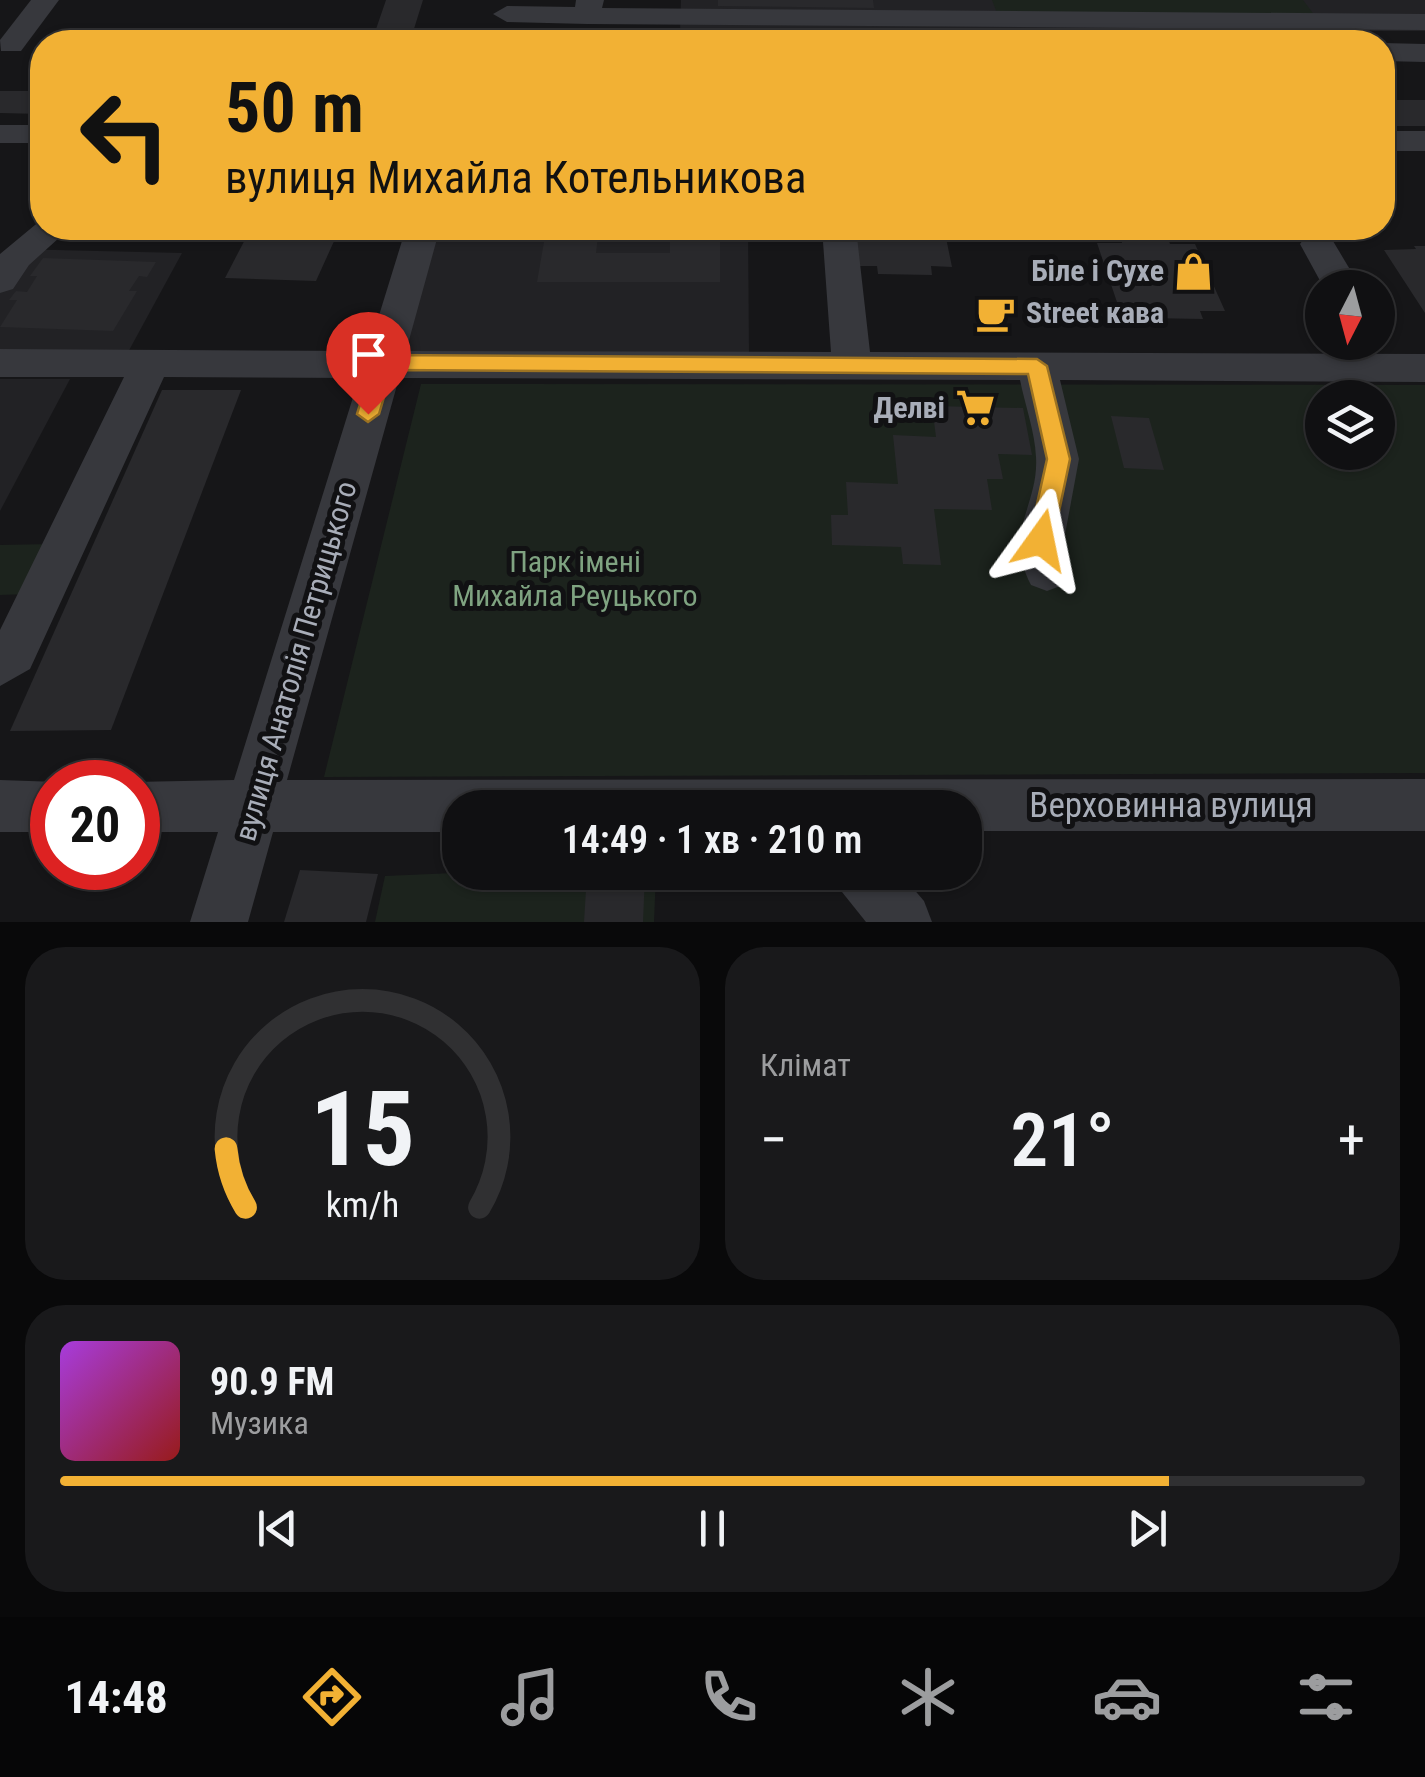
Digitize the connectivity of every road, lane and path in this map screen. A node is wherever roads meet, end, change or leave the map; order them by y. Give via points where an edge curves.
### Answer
1 (45, 0) edge
2 (589, 8) edge
3 (698, 9) edge
4 (883, 10) edge
5 (974, 10) edge
6 (505, 17) edge
7 (1326, 21) edge
8 (1425, 22) edge
9 (6, 45) edge
10 (1395, 52) edge
11 (1425, 53) edge
12 (0, 134) edge
13 (30, 134) edge
14 (1395, 141) edge
15 (1425, 141) edge
16 (37, 240) edge
17 (420, 240) edge
18 (840, 240) edge
19 (1318, 244) dead end
20 (1333, 270) edge
21 (0, 281) edge
22 (1397, 359) edge
23 (384, 362) junction
24 (0, 363) edge
25 (151, 363) junction
26 (852, 366) junction
27 (1037, 366) junction
28 (1047, 572) dead end
29 (0, 664) edge
30 (1425, 805) edge
31 (0, 806) edge
32 (30, 806) edge
33 (160, 806) edge
34 (253, 806) junction
35 (442, 806) edge
36 (982, 806) edge
37 (877, 890) edge
38 (219, 922) edge
39 (904, 922) edge

1 - 9 street
2 - 3 street
2 - 6 street
3 - 4 street
4 - 5 street
5 - 7 street
7 - 8 street
10 - 11 street
12 - 13 street
14 - 15 street
16 - 21 street
17 - 23 street, вулиця Анатолія Петрицького
18 - 26 street
19 - 20 street
22 - 27 street
23 - 25 street
23 - 26 street
23 - 34 street, вулиця Анатолія Петрицького
24 - 25 street
25 - 29 street via 14,654
26 - 27 street
27 - 28 street via 1058,459 1041,540
30 - 36 street, Верховинна вулиця
31 - 32 street
33 - 34 street, Верховинна вулиця
34 - 35 street, Верховинна вулиця
34 - 38 street, вулиця Анатолія Петрицького
37 - 39 street

